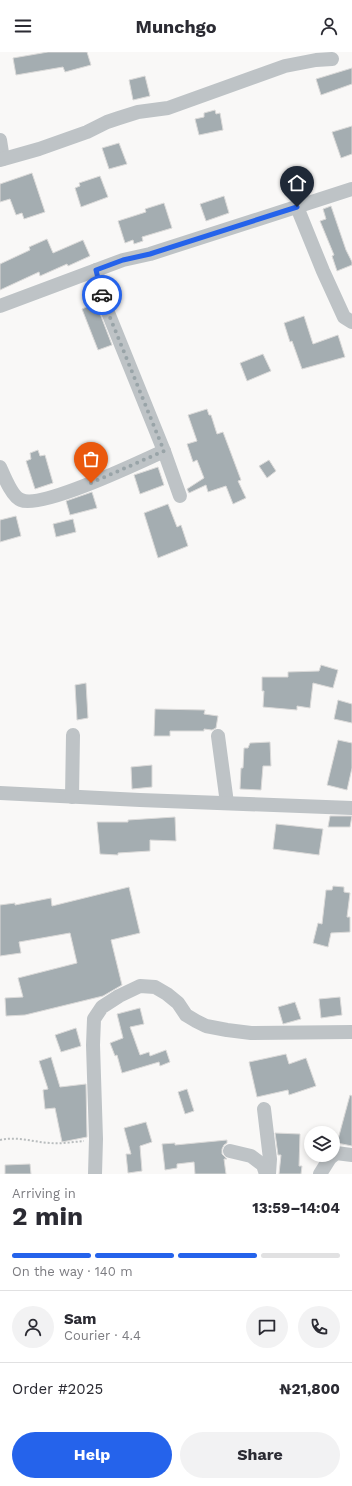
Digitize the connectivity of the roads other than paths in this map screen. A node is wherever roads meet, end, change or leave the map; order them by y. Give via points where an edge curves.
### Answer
1 (332, 59) dead end
2 (0, 140) edge
3 (2, 160) edge
4 (352, 189) edge
5 (297, 207) junction
6 (96, 270) junction
7 (0, 306) edge
8 (352, 322) edge
9 (164, 451) junction
10 (0, 467) edge
11 (180, 496) dead end
12 (73, 735) dead end
13 (218, 736) dead end
14 (0, 793) edge
15 (72, 797) junction
16 (227, 803) junction
17 (352, 808) edge
18 (352, 1032) edge
19 (264, 1109) dead end
20 (230, 1151) dead end
21 (352, 1155) edge
22 (95, 1174) edge
23 (267, 1174) edge
24 (320, 1174) edge

1 - 3 street via 285,66 168,108 138,112 119,118 87,132
2 - 3 street
4 - 5 street
5 - 6 street
5 - 8 street via 344,317
6 - 7 street
6 - 9 street via 105,305
9 - 10 street via 106,477 46,499 27,502 15,496
9 - 11 street
12 - 15 street
13 - 16 street
14 - 15 street
15 - 16 street
16 - 17 street
18 - 22 street via 250,1033 206,1026 186,1015 178,1002 168,994 155,987 140,986 102,1007 94,1019
19 - 23 street via 270,1160
20 - 23 street via 251,1156 263,1165
21 - 24 street via 336,1153

